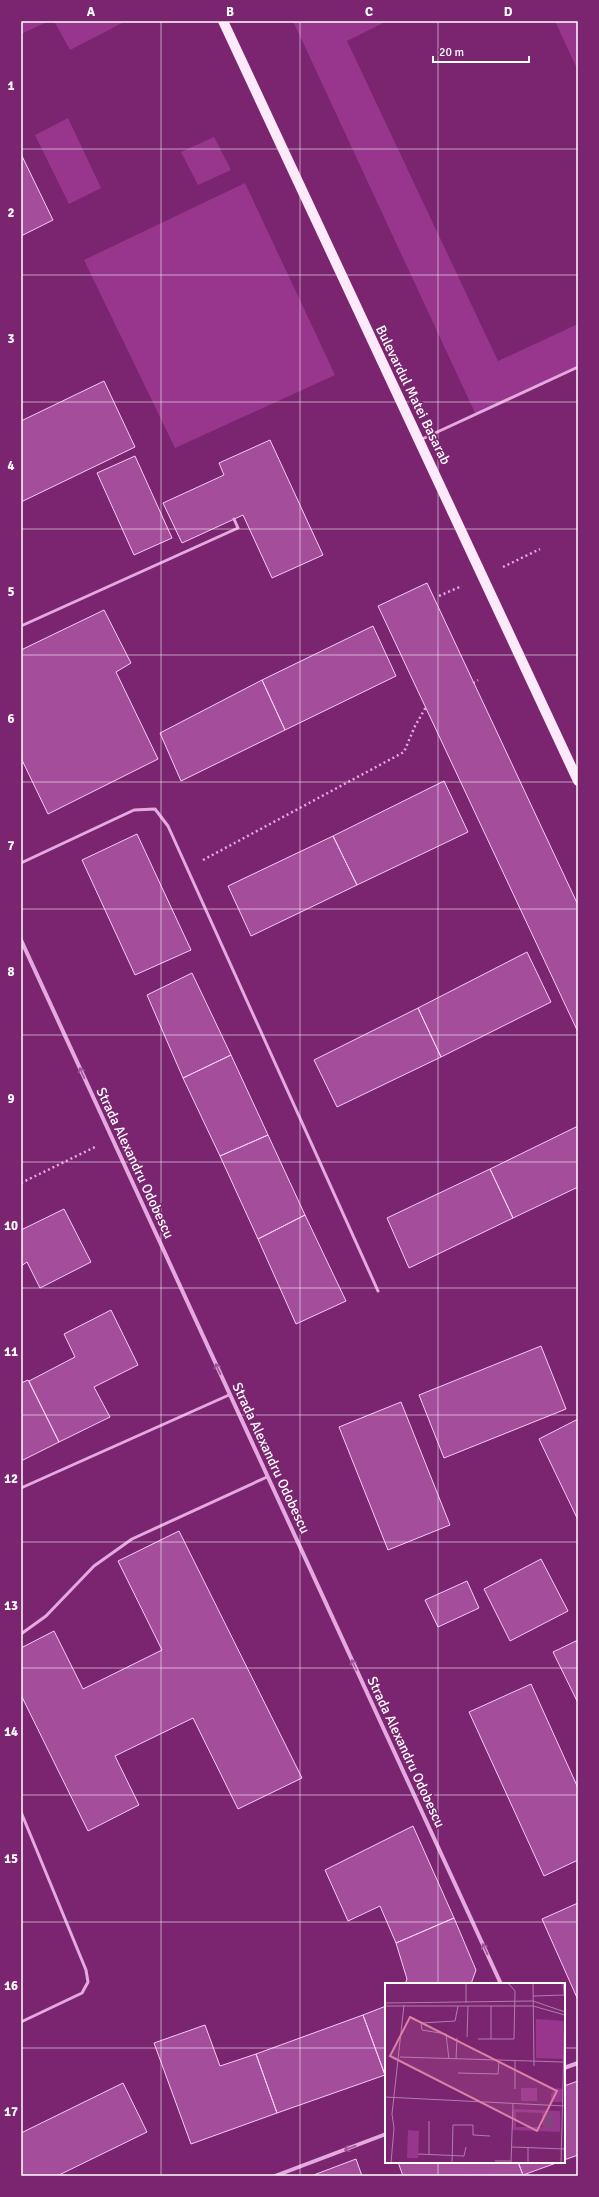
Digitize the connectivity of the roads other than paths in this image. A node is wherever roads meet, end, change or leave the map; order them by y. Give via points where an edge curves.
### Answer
1 (223, 21) edge
2 (578, 367) edge
3 (420, 440) junction
4 (234, 519) dead end
5 (21, 626) edge
6 (578, 781) edge
7 (21, 863) edge
8 (21, 940) edge
9 (378, 1291) dead end
10 (229, 1395) junction
11 (267, 1477) junction
12 (21, 1488) edge
13 (21, 1634) edge
14 (21, 1812) edge
15 (502, 1983) edge
16 (21, 2022) edge
17 (578, 2063) edge
18 (565, 2068) edge
19 (385, 2134) edge
20 (275, 2176) edge

1 - 3 main road, Bulevardul Matei Basarab
2 - 3 lane
3 - 6 main road, Bulevardul Matei Basarab
4 - 5 lane via 238,528
7 - 9 lane via 134,810 155,809 168,826
10 -> 8 street, Strada Alexandru Odobescu
10 - 11 street, Strada Alexandru Odobescu
10 - 12 lane
11 - 13 lane via 132,1539 94,1566 46,1616
15 -> 11 street, Strada Alexandru Odobescu
14 - 16 lane via 86,1970 88,1982 82,1993
17 - 18 street
19 -> 20 street

